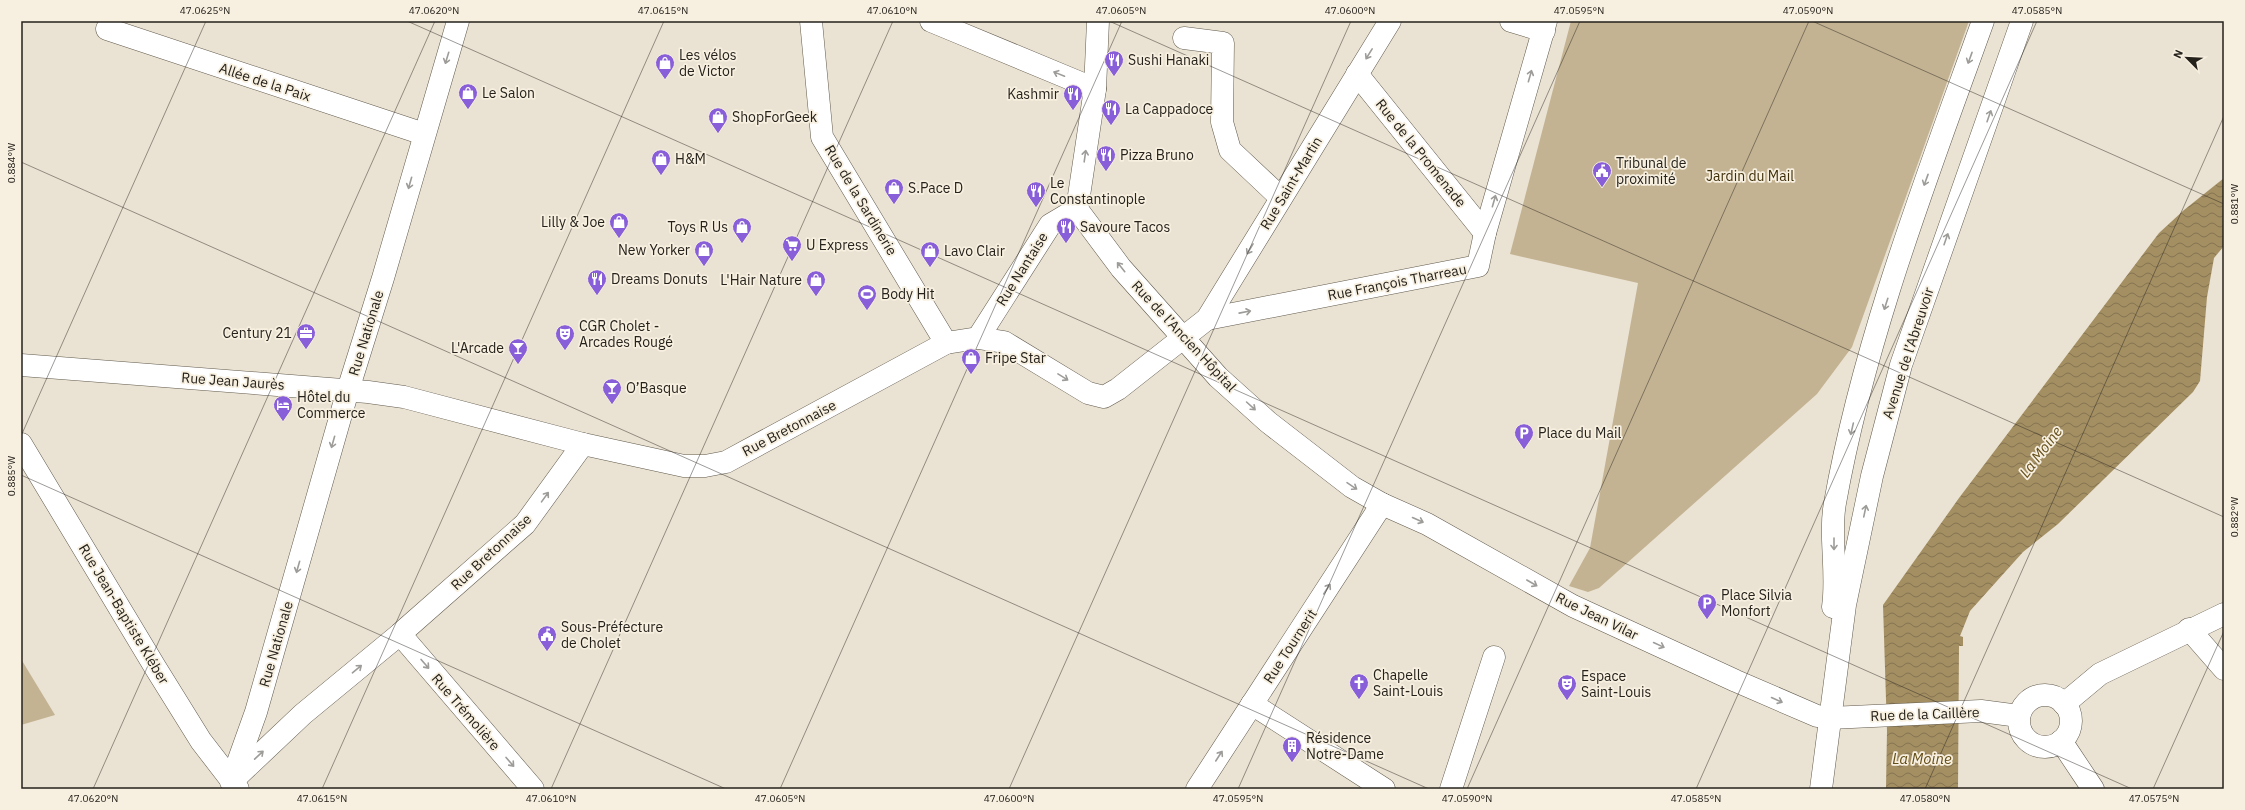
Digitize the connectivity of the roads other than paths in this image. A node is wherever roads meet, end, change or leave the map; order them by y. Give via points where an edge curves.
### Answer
1 (458, 21) edge
2 (812, 21) edge
3 (931, 21) edge
4 (1098, 21) edge
5 (1390, 21) edge
6 (1511, 21) edge
7 (1983, 21) edge
8 (2022, 21) edge
9 (1545, 26) edge
10 (107, 29) dead end
11 (1184, 38) dead end
12 (1357, 74) junction
13 (1095, 88) junction
14 (424, 134) junction
15 (1281, 198) junction
16 (1077, 209) junction
17 (1485, 233) junction
18 (1207, 319) junction
19 (978, 338) junction
20 (1184, 338) junction
21 (946, 343) junction
22 (21, 365) edge
23 (348, 390) junction
24 (21, 444) edge
25 (583, 444) junction
26 (1382, 504) junction
27 (2224, 614) edge
28 (2189, 629) junction
29 (400, 634) junction
30 (1494, 657) dead end
31 (2224, 669) edge
32 (1252, 704) junction
33 (2064, 704) junction
34 (2020, 716) junction
35 (1823, 717) junction
36 (2061, 741) junction
37 (232, 787) edge
38 (533, 789) edge
39 (1197, 789) edge
40 (1384, 789) edge
41 (1450, 789) edge
42 (1810, 789) edge
43 (1821, 789) edge
44 (2093, 789) edge

1 -> 14 street, Rue Nationale
2 - 21 street, Rue de la Sardinerie via 822,137
13 -> 3 street
4 - 13 street
5 -> 12 street, Rue Saint-Martin
6 - 9 street
7 -> 35 street via 1920,198 1870,354 1834,505 1835,588
35 -> 8 street, Avenue de l’Abreuvoir via 1872,476 1901,365
17 -> 9 street, Rue François Tharreau
10 - 14 street, Allée de la Paix
11 - 15 street via 1224,43 1222,122 1230,150
12 - 15 street, Rue Saint-Martin
12 - 17 street, Rue de la Promenade
16 -> 13 street
14 -> 23 street, Rue Nationale
15 -> 18 street, Rue Saint-Martin
16 - 19 street, Rue Nantaise via 1050,225
20 -> 16 street, Rue de l’Ancien Hôpital via 1121,268
18 -> 17 street, Rue François Tharreau via 1478,266
18 - 20 street, Rue Saint-Martin
19 -> 20 street, Rue Saint-Martin via 1004,342 1088,393 1104,397
19 - 21 street, Rue Bretonnaise
20 -> 26 street, Rue de l’Ancien Hôpital via 1218,377 1268,422 1352,487
21 - 25 street, Rue Bretonnaise via 726,462 684,466
22 - 23 street, Rue Jean Jaurès
23 - 25 street, Rue Jean Jaurès via 404,397
23 -> 37 street, Rue Nationale via 256,712
24 - 37 street, Rue Jean-Baptiste Kléber via 154,667
29 -> 25 street, Rue Bretonnaise via 525,524
32 -> 26 street, Rue Tournerit
26 -> 35 street, Rue Jean Vilar via 1427,524 1573,606 1736,681
27 - 28 street
28 - 31 street
28 - 33 street via 2100,674
37 -> 29 street, Rue Bretonnaise via 303,714
29 -> 38 street, Rue Trémolière
30 - 41 street
39 -> 32 street, Rue Tournerit
32 - 40 street
33 - 34 street via 2050,695 2038,696 2028,702
33 - 36 street via 2071,719 2070,727
34 - 35 street, Rue de la Caillère via 1981,711
34 - 36 street via 2022,733 2028,740 2044,746
35 - 42 street
35 - 43 street
36 - 44 street

